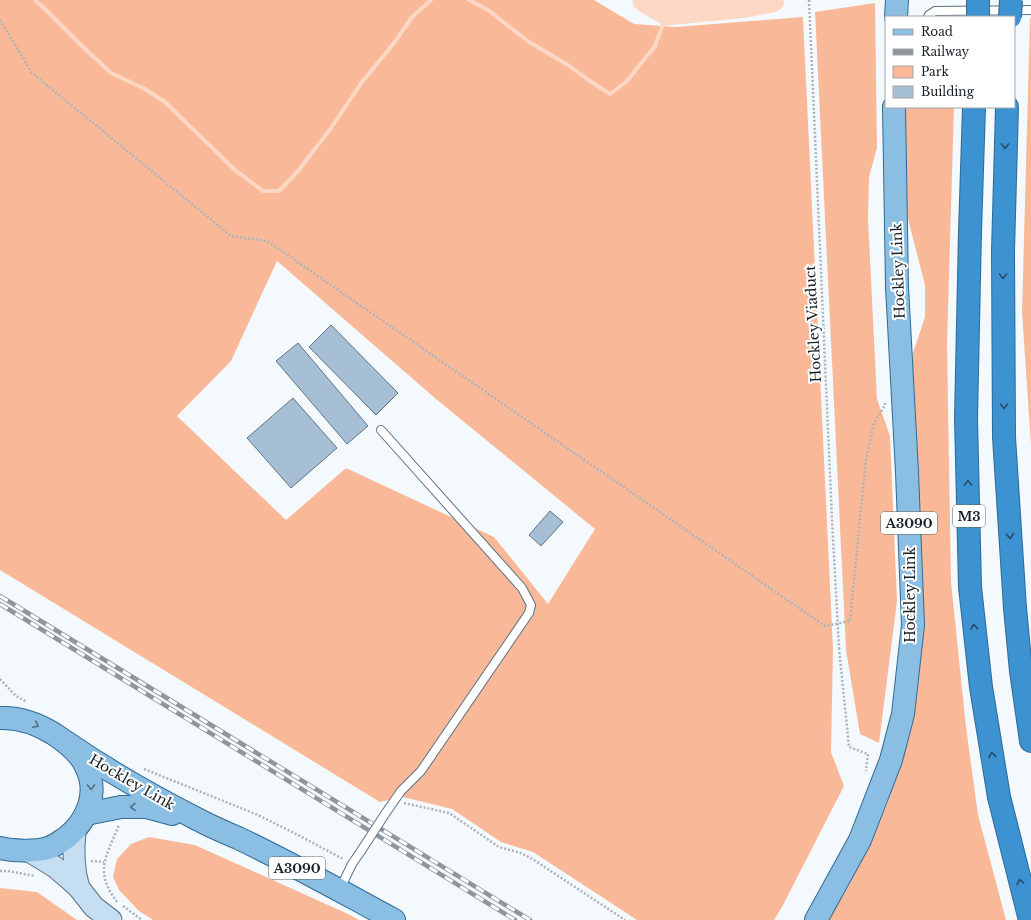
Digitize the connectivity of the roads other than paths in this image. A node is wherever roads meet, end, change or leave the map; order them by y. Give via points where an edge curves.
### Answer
1 (978, 0) edge
2 (1011, 0) edge
3 (1031, 10) edge
4 (928, 16) edge
5 (978, 16) edge
6 (1010, 16) edge
7 (894, 108) edge
8 (974, 108) edge
9 (1007, 108) edge
10 (381, 430) dead end
11 (1, 717) edge
12 (1031, 741) edge
13 (66, 742) junction
14 (198, 820) junction
15 (81, 822) junction
16 (10, 850) edge
17 (79, 888) junction
18 (339, 890) junction
19 (111, 920) edge
20 (394, 920) edge
21 (816, 920) edge
22 (1030, 920) edge

1 - 5 highway, bridge
2 - 6 highway, bridge
3 - 4 lane via 936,11
7 - 21 main road, Hockley Link / A3090 via 897,287 913,625 903,714 891,760 860,840
22 -> 8 highway, M3 via 999,796 980,687 970,587 966,418
9 -> 12 highway via 1003,251 1004,437 1021,671
10 - 18 lane, bridge via 522,588 531,605 530,613 421,771 393,802 352,864
11 -> 13 main road, Hockley Link via 28,721
13 - 14 main road, Hockley Link / A3090 via 125,781
13 -> 15 main road via 86,766 90,778 90,803
14 -> 15 main road, Hockley Link / A3090 via 146,807 121,808
14 - 18 main road, Hockley Link / A3090
15 - 16 main road via 61,842 48,848
15 - 17 street via 73,844 75,876
16 - 17 street via 55,867
17 - 19 street via 94,907
18 - 20 main road, Hockley Link / A3090

